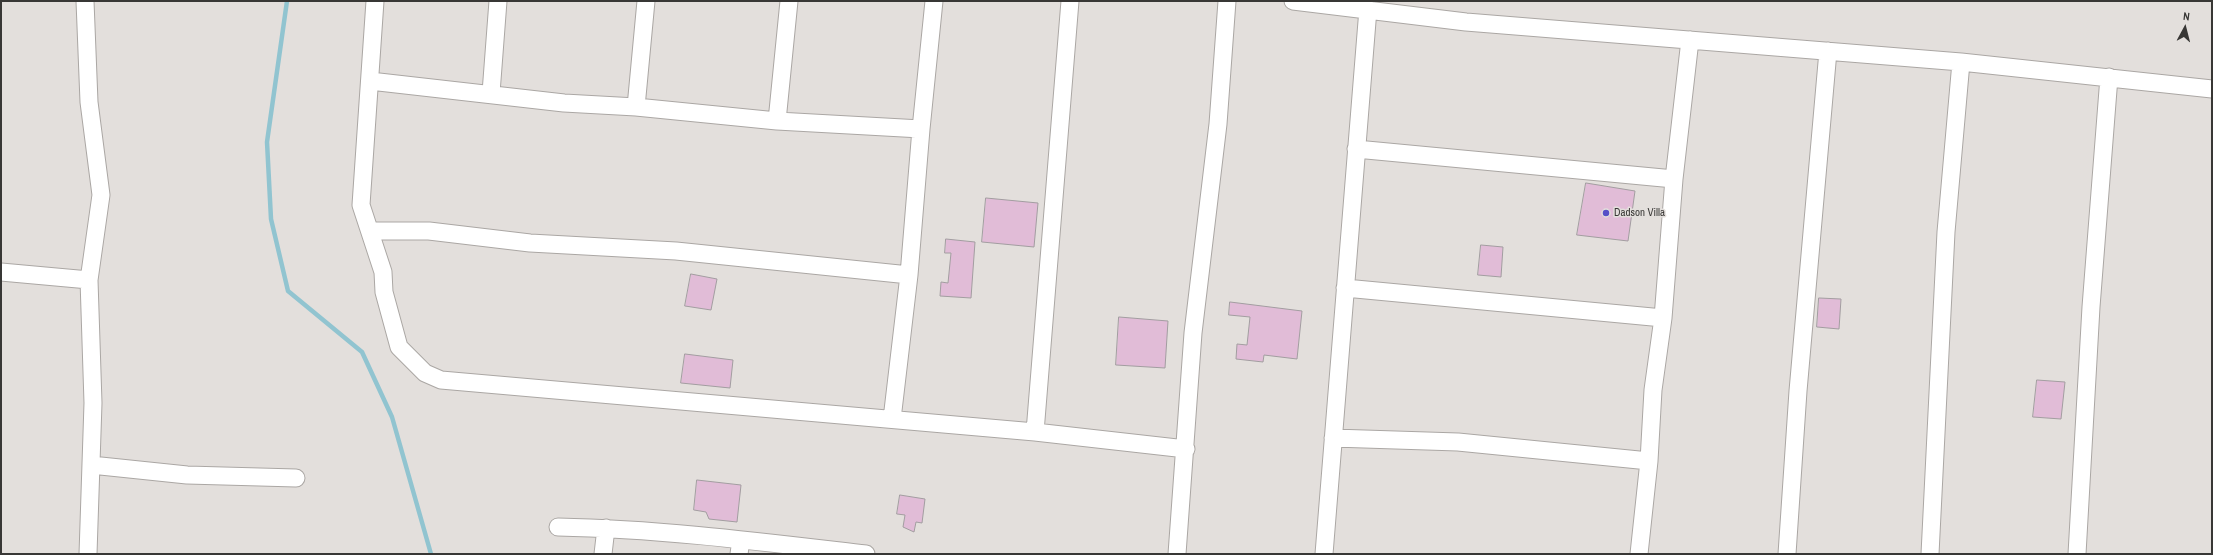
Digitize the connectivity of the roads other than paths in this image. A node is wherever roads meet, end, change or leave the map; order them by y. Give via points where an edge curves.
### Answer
1 (85, 1) edge
2 (375, 1) edge
3 (498, 1) edge
4 (646, 1) edge
5 (789, 1) edge
6 (934, 1) edge
7 (1070, 1) edge
8 (1228, 1) edge
9 (1293, 1) edge
10 (1368, 9) junction
11 (1690, 40) junction
12 (1828, 51) junction
13 (1961, 62) junction
14 (2109, 77) junction
15 (370, 81) junction
16 (2212, 89) edge
17 (491, 93) junction
18 (636, 107) junction
19 (777, 121) junction
20 (921, 129) junction
21 (1356, 149) junction
22 (1674, 179) junction
23 (370, 231) junction
24 (1, 272) edge
25 (909, 275) junction
26 (89, 280) junction
27 (1345, 288) junction
28 (1663, 318) junction
29 (892, 419) junction
30 (1035, 432) junction
31 (1332, 438) junction
32 (1186, 449) junction
33 (1649, 461) junction
34 (91, 465) junction
35 (296, 478) dead end
36 (558, 527) dead end
37 (606, 528) junction
38 (740, 547) edge
39 (88, 554) edge
40 (603, 554) edge
41 (866, 554) edge
42 (1177, 554) edge
43 (1324, 554) edge
44 (1639, 554) edge
45 (1787, 554) edge
46 (1930, 554) edge
47 (2078, 554) edge

1 - 26 street via 89,102 101,195
2 - 15 street
3 - 17 street
4 - 18 street
5 - 19 street
6 - 20 street
7 - 30 street
8 - 32 street via 1218,124 1193,332
9 - 10 street
10 - 11 street via 1466,22
10 - 21 street
11 - 12 street
11 - 22 street
12 - 13 street
12 - 45 street via 1798,391
13 - 14 street
13 - 46 street via 1946,232
14 - 16 street
14 - 47 street via 2091,307
15 - 17 street
15 - 23 street via 361,205
17 - 18 street via 564,103
18 - 19 street
19 - 20 street
20 - 25 street
21 - 22 street
21 - 27 street
22 - 28 street
23 - 25 street via 429,231 530,243 676,251
23 - 29 street via 383,272 384,292 400,347 425,373 441,380
24 - 26 street
25 - 29 street
26 - 34 street via 94,366
27 - 28 street
27 - 31 street
28 - 33 street via 1653,390
29 - 30 street
30 - 32 street
31 - 33 street via 1458,442
31 - 43 street
32 - 42 street
33 - 44 street
34 - 35 street via 187,475
34 - 39 street
36 - 37 street
37 - 38 street
37 - 40 street
38 - 41 street

